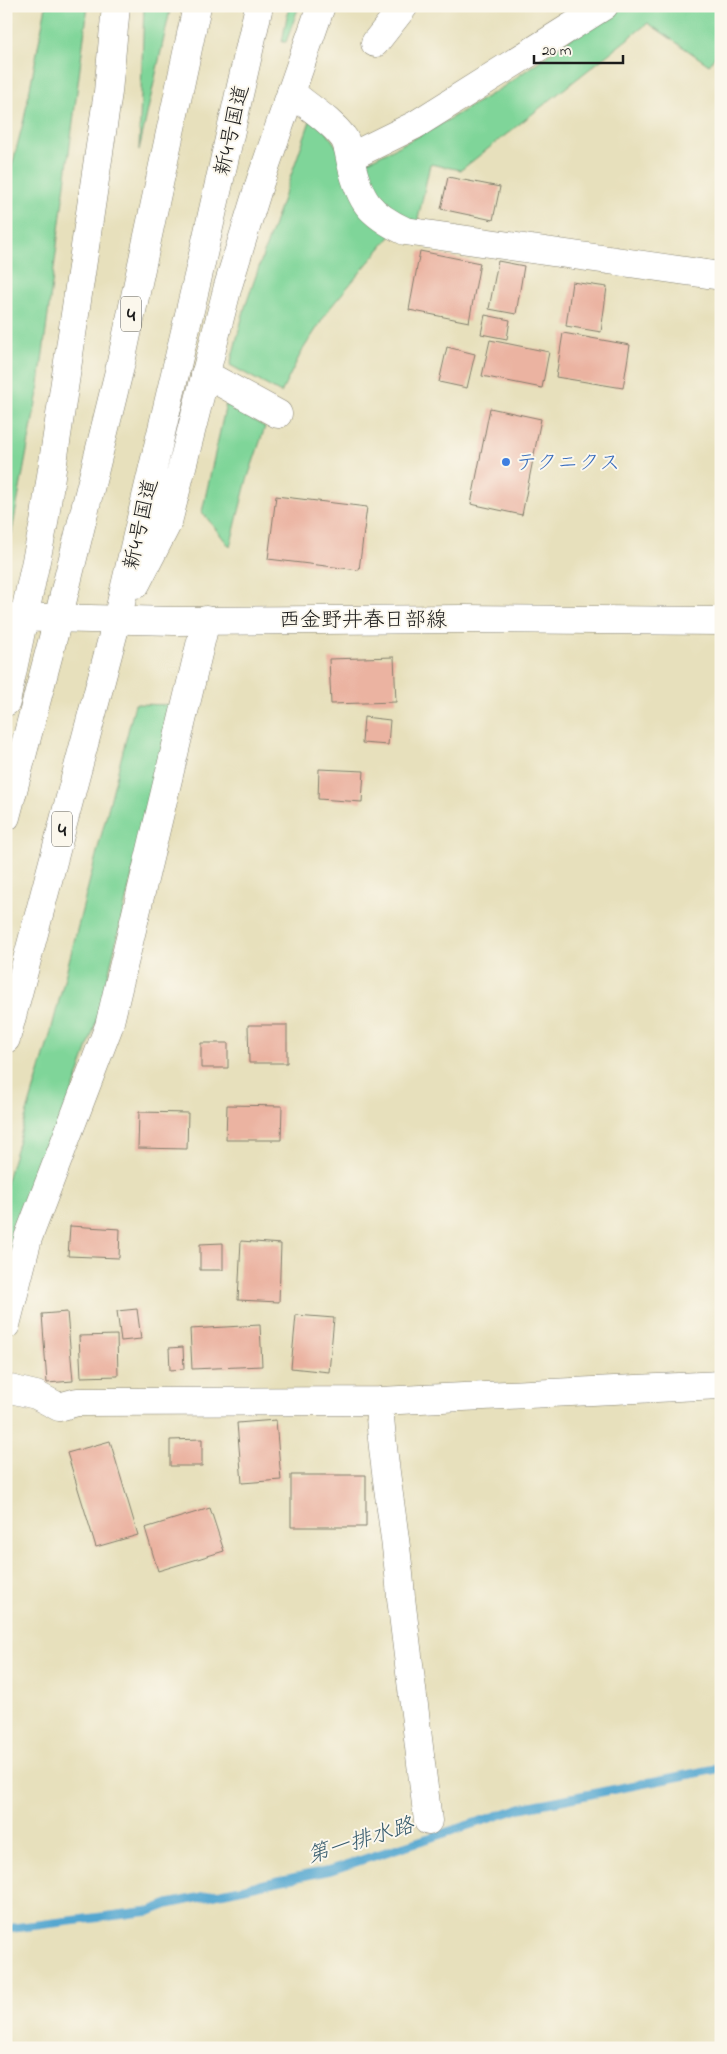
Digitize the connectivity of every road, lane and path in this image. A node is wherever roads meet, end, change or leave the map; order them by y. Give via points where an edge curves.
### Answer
1 (116, 6) edge
2 (197, 6) edge
3 (259, 6) edge
4 (321, 6) edge
5 (404, 6) edge
6 (604, 6) edge
7 (375, 43) dead end
8 (291, 92) junction
9 (350, 157) junction
10 (721, 276) edge
11 (205, 374) junction
12 (278, 414) dead end
13 (15, 618) edge
14 (58, 619) junction
15 (118, 620) junction
16 (206, 620) junction
17 (721, 621) edge
18 (6, 702) edge
19 (6, 817) edge
20 (6, 1039) edge
21 (6, 1325) edge
22 (721, 1385) edge
23 (6, 1388) edge
24 (379, 1401) junction
25 (428, 1821) dead end

1 - 13 main road via 108,92 47,503
2 - 14 main road, 4 via 120,367
3 - 15 main road, 新4号国道 / 4
4 - 8 main road, 4
5 - 7 main road
6 - 9 main road via 415,125
8 - 9 main road via 307,107 318,112 344,138
8 - 11 main road, 4 via 231,276
9 - 10 main road via 368,207 385,222 405,231
11 - 12 main road
11 - 15 main road, 4 via 168,522
13 - 14 main road, 西金野井春日部線
13 - 18 main road
14 - 15 main road, 西金野井春日部線
14 - 19 main road, 4
15 - 16 main road, 西金野井春日部線
15 - 20 main road, 新4号国道 / 4
16 - 17 main road, 西金野井春日部線
16 - 21 main road via 109,1026 28,1238
22 - 24 main road
23 - 24 main road via 36,1395 59,1407 77,1402
24 - 25 main road

